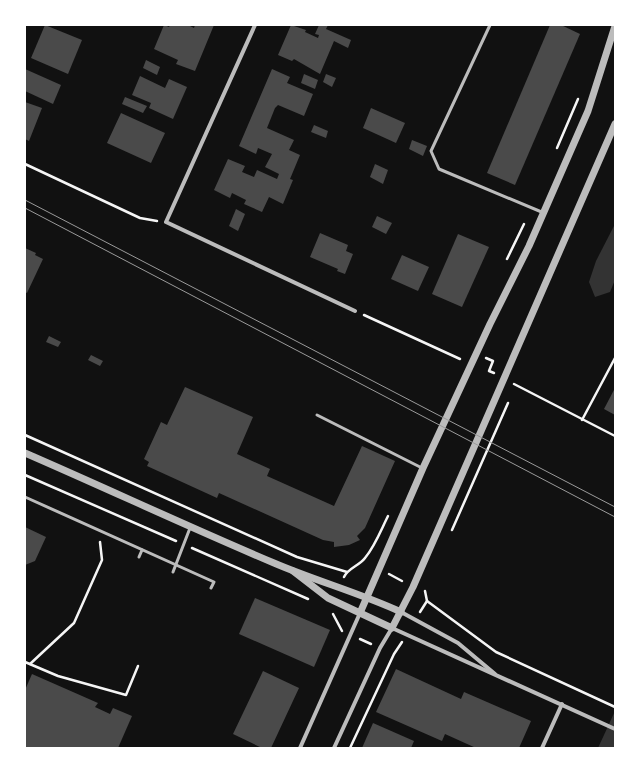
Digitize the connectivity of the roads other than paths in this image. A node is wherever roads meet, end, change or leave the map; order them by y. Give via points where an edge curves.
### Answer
1 (254, 25) edge
2 (490, 25) edge
3 (615, 26) edge
4 (615, 124) edge
5 (544, 213) junction
6 (355, 311) road end
7 (317, 415) dead end
8 (25, 453) edge
9 (423, 468) junction
10 (25, 497) edge
11 (190, 528) junction
12 (142, 550) junction
13 (139, 557) dead end
14 (176, 565) junction
15 (293, 571) junction
16 (173, 572) dead end
17 (211, 588) dead end
18 (368, 596) junction
19 (401, 612) junction
20 (360, 613) junction
21 (392, 628) junction
22 (500, 678) junction
23 (562, 704) junction
24 (615, 729) edge
25 (300, 748) edge
26 (334, 748) edge
27 (542, 748) edge

1 - 6 street via 166,222
2 - 5 lane via 431,151 439,169
3 - 5 street via 588,111
4 - 19 street
5 - 9 street
7 - 9 lane
8 - 11 street
9 - 18 street
10 - 12 lane
11 - 14 lane
11 - 15 street
12 - 13 lane
12 - 14 lane
14 - 16 lane
14 - 17 lane via 214,582
15 - 18 street
15 - 20 street via 328,598
18 - 19 street
18 - 20 street
19 - 21 street
19 - 22 street via 458,643
20 - 21 street
20 - 25 street
21 - 22 street
21 - 26 street via 380,648
22 - 23 street
23 - 24 street
23 - 27 street

